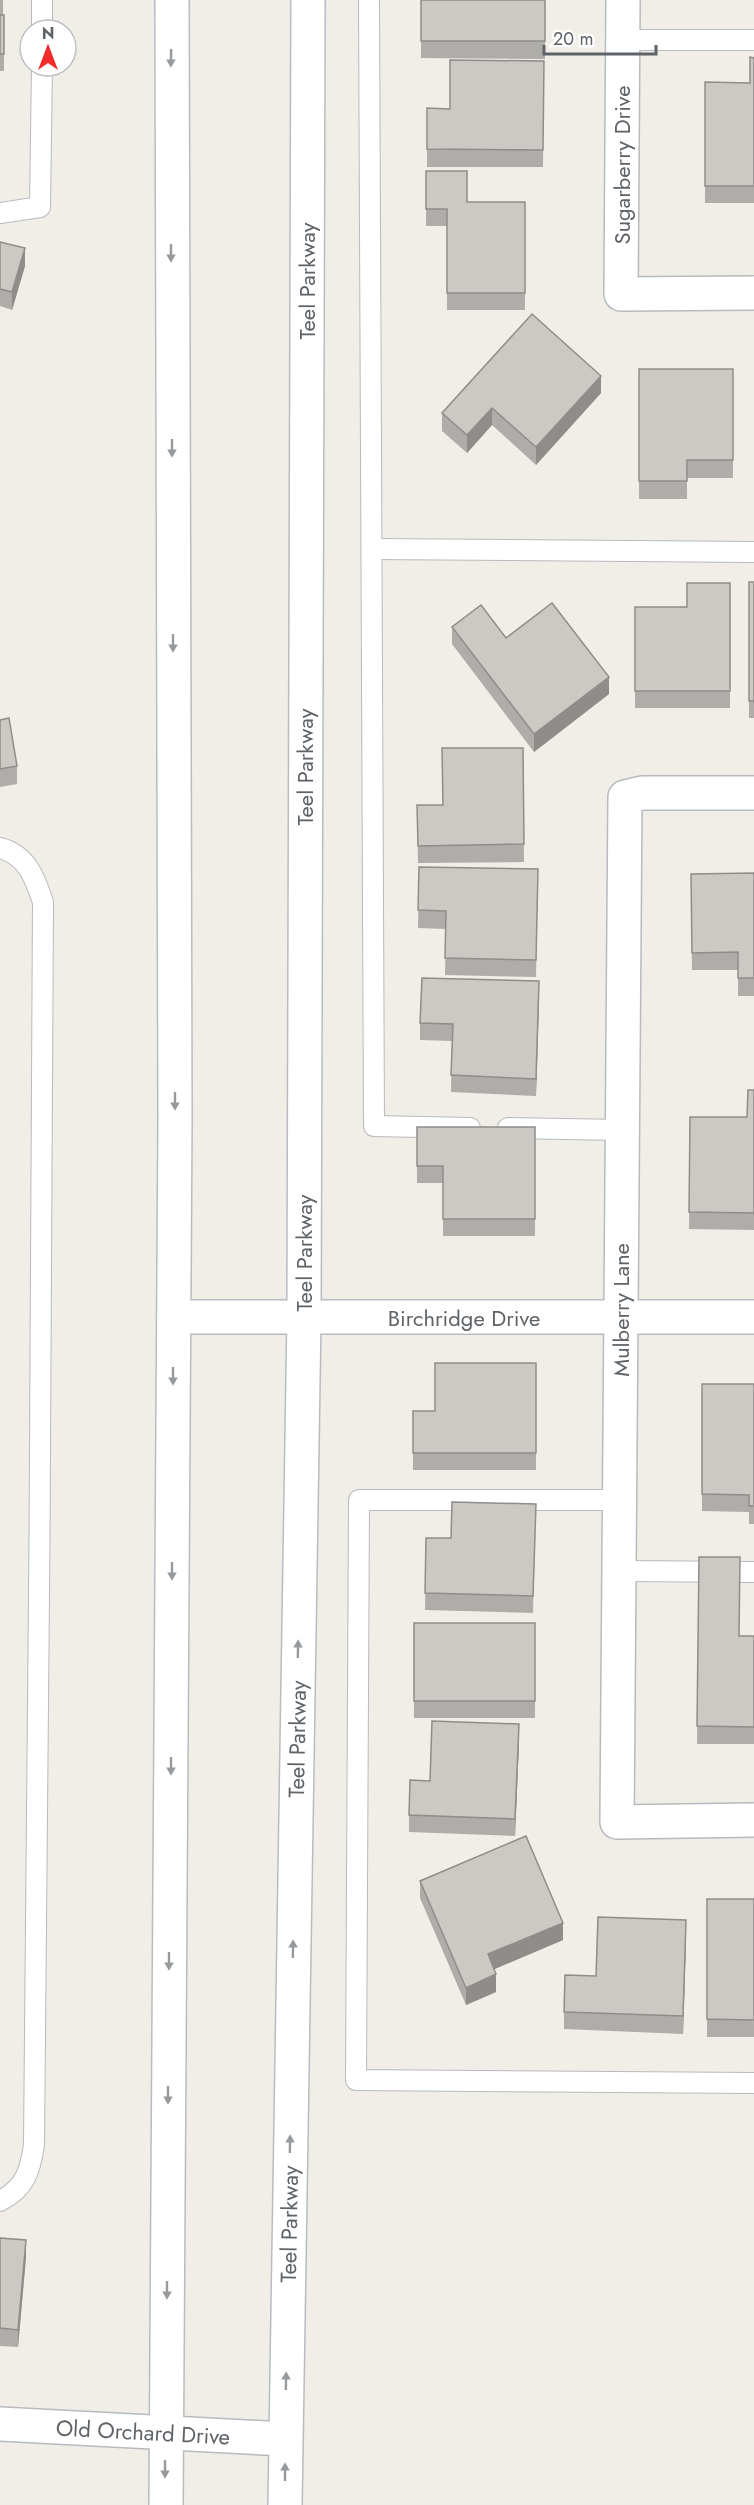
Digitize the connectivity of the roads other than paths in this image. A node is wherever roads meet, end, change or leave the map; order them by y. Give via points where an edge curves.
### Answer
1 (42, 0) edge
2 (172, 0) edge
3 (308, 0) edge
4 (369, 0) edge
5 (623, 0) edge
6 (42, 18) edge
7 (623, 40) junction
8 (754, 40) edge
9 (42, 78) edge
10 (0, 213) edge
11 (754, 293) edge
12 (372, 549) junction
13 (754, 552) edge
14 (754, 793) edge
15 (0, 848) edge
16 (622, 1130) junction
17 (174, 1317) junction
18 (304, 1317) junction
19 (754, 1317) edge
20 (621, 1318) junction
21 (620, 1500) junction
22 (620, 1571) junction
23 (754, 1572) edge
24 (754, 1820) edge
25 (754, 2083) edge
26 (0, 2201) edge
27 (0, 2424) edge
28 (165, 2433) junction
29 (285, 2439) junction
30 (166, 2505) edge
31 (285, 2505) edge

1 - 6 lane
2 -> 17 main road
3 - 18 main road, Teel Parkway
4 - 12 lane
5 - 7 main road, Sugarberry Drive
7 - 8 lane
7 - 11 main road, Sugarberry Drive via 621,294
9 - 10 lane via 40,207
12 - 13 lane
12 - 16 lane via 375,1126
14 - 16 main road, Mulberry Lane via 642,793 625,797
15 - 26 lane via 11,851 33,870 44,902 44,1289 34,2145 29,2173 16,2193
16 - 20 main road, Mulberry Lane
17 - 18 main road, Birchridge Drive
17 -> 28 main road
18 - 20 main road, Birchridge Drive
29 -> 18 main road, Teel Parkway
19 - 20 main road, Birchridge Drive
20 - 21 main road, Mulberry Lane
21 - 22 main road, Mulberry Lane
21 - 25 lane via 359,1500 356,2080
22 - 23 lane
22 - 24 main road, Mulberry Lane via 617,1822
27 - 28 main road, Old Orchard Drive
28 - 29 main road, Old Orchard Drive
28 -> 30 main road
31 -> 29 main road, Teel Parkway

